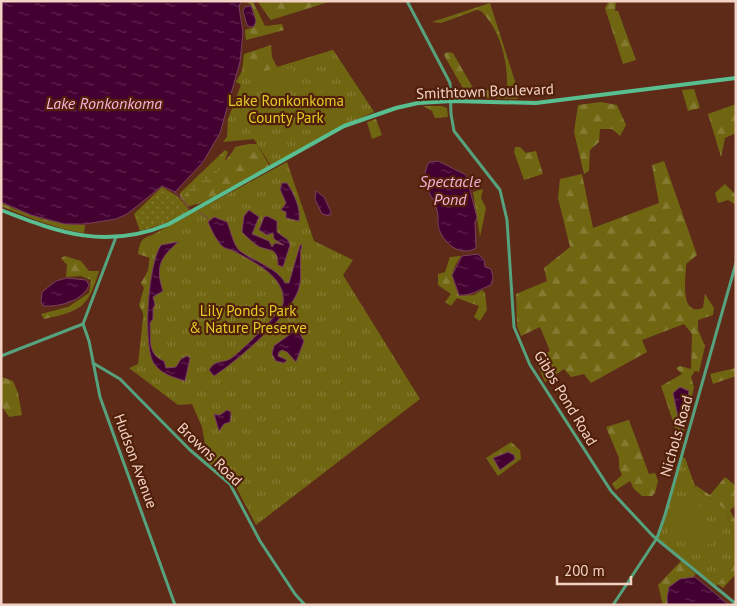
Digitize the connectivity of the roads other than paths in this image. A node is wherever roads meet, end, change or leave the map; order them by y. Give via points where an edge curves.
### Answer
1 (407, 1) edge
2 (736, 78) edge
3 (452, 101) junction
4 (1, 210) edge
5 (116, 237) junction
6 (736, 263) edge
7 (83, 324) junction
8 (1, 356) edge
9 (93, 363) junction
10 (656, 538) junction
11 (736, 604) edge
12 (175, 605) edge
13 (305, 605) edge
14 (613, 605) edge

1 - 3 street, Gibbs Pond Road via 450,82
2 - 3 main road, Smithtown Boulevard via 536,103
3 - 5 main road, Smithtown Boulevard via 408,105 344,126 169,224 152,231
3 - 10 street, Gibbs Pond Road via 454,131 500,190 507,220 514,327 530,365 610,491
4 - 5 main road, Smithtown Boulevard via 55,231
5 - 7 street
6 - 10 street, Nichols Road via 666,515
7 - 8 street
7 - 9 street, Hudson Avenue
9 - 12 street, Hudson Avenue via 100,397
9 - 13 street, Browns Road via 120,379 190,450 230,484 260,541
10 - 11 street, Gibbs Pond Road
10 - 14 street, Nichols Road

